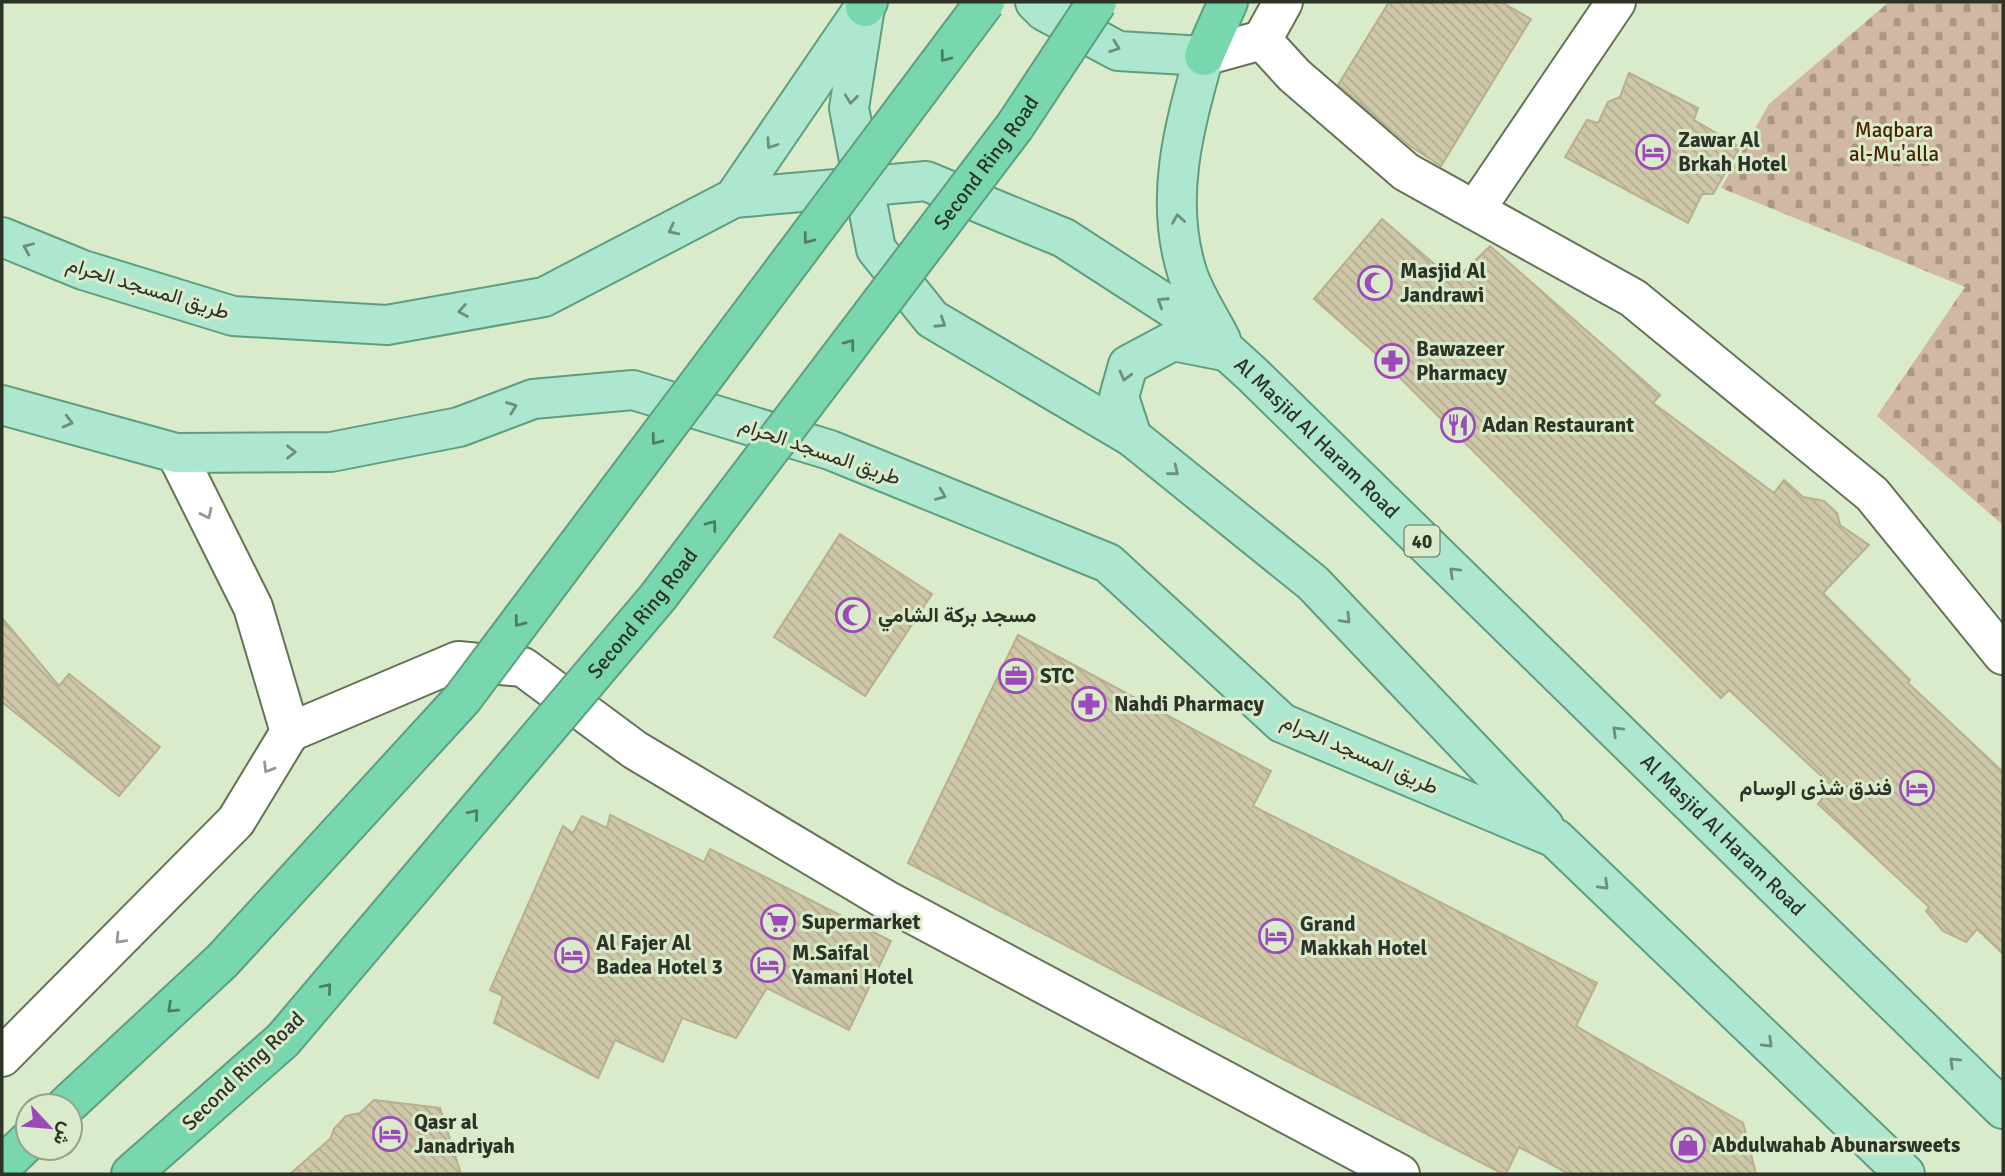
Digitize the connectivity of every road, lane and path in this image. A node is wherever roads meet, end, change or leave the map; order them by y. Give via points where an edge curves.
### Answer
1 (985, 2) edge
2 (1097, 2) edge
3 (1228, 2) edge
4 (1283, 2) edge
5 (1616, 2) edge
6 (866, 4) edge
7 (1043, 5) edge
8 (1262, 40) junction
9 (1204, 56) junction
10 (864, 186) junction
11 (734, 198) junction
12 (1475, 210) junction
13 (2, 237) edge
14 (1226, 351) junction
15 (2, 405) edge
16 (1132, 437) junction
17 (176, 453) junction
18 (2003, 655) edge
19 (290, 732) junction
20 (1555, 838) junction
21 (2, 1056) edge
22 (81, 1092) edge
23 (2003, 1110) edge
24 (131, 1174) edge
25 (1400, 1174) edge
26 (1905, 1174) edge

1 -> 22 highway, bridge via 463,698 222,961
24 -> 2 highway, Second Ring Road, bridge via 283,1040 658,597 1015,126
3 - 9 highway
4 - 8 street
5 - 12 street
6 -> 10 main road via 849,108
6 -> 11 main road
7 -> 9 main road via 1118,51
8 - 9 street
8 - 12 street via 1294,75 1406,172
14 -> 9 main road via 1187,273 1176,207 1180,143
10 - 11 main road, Al Masjid Al Haram Road / 40
14 -> 10 main road, Al Masjid Al Haram Road / 40 via 1197,324 1064,238 926,181
10 -> 16 main road via 876,249 932,319
11 -> 13 main road, طريق المسجد الحرام via 544,297 387,325 233,316 83,271
12 - 18 street via 1633,298 1872,494
14 -> 16 main road via 1173,341 1128,365 1119,397
23 -> 14 main road, Al Masjid Al Haram Road / 40
15 -> 17 main road, طريق المسجد الحرام
16 -> 20 main road via 1313,583
17 -> 19 street via 253,607
17 -> 20 main road, طريق المسجد الحرام via 331,452 459,427 533,399 633,390 830,450 1108,563 1282,723
19 -> 21 street via 236,821
19 - 25 street via 457,661 523,667 635,750 888,901
20 -> 26 main road

